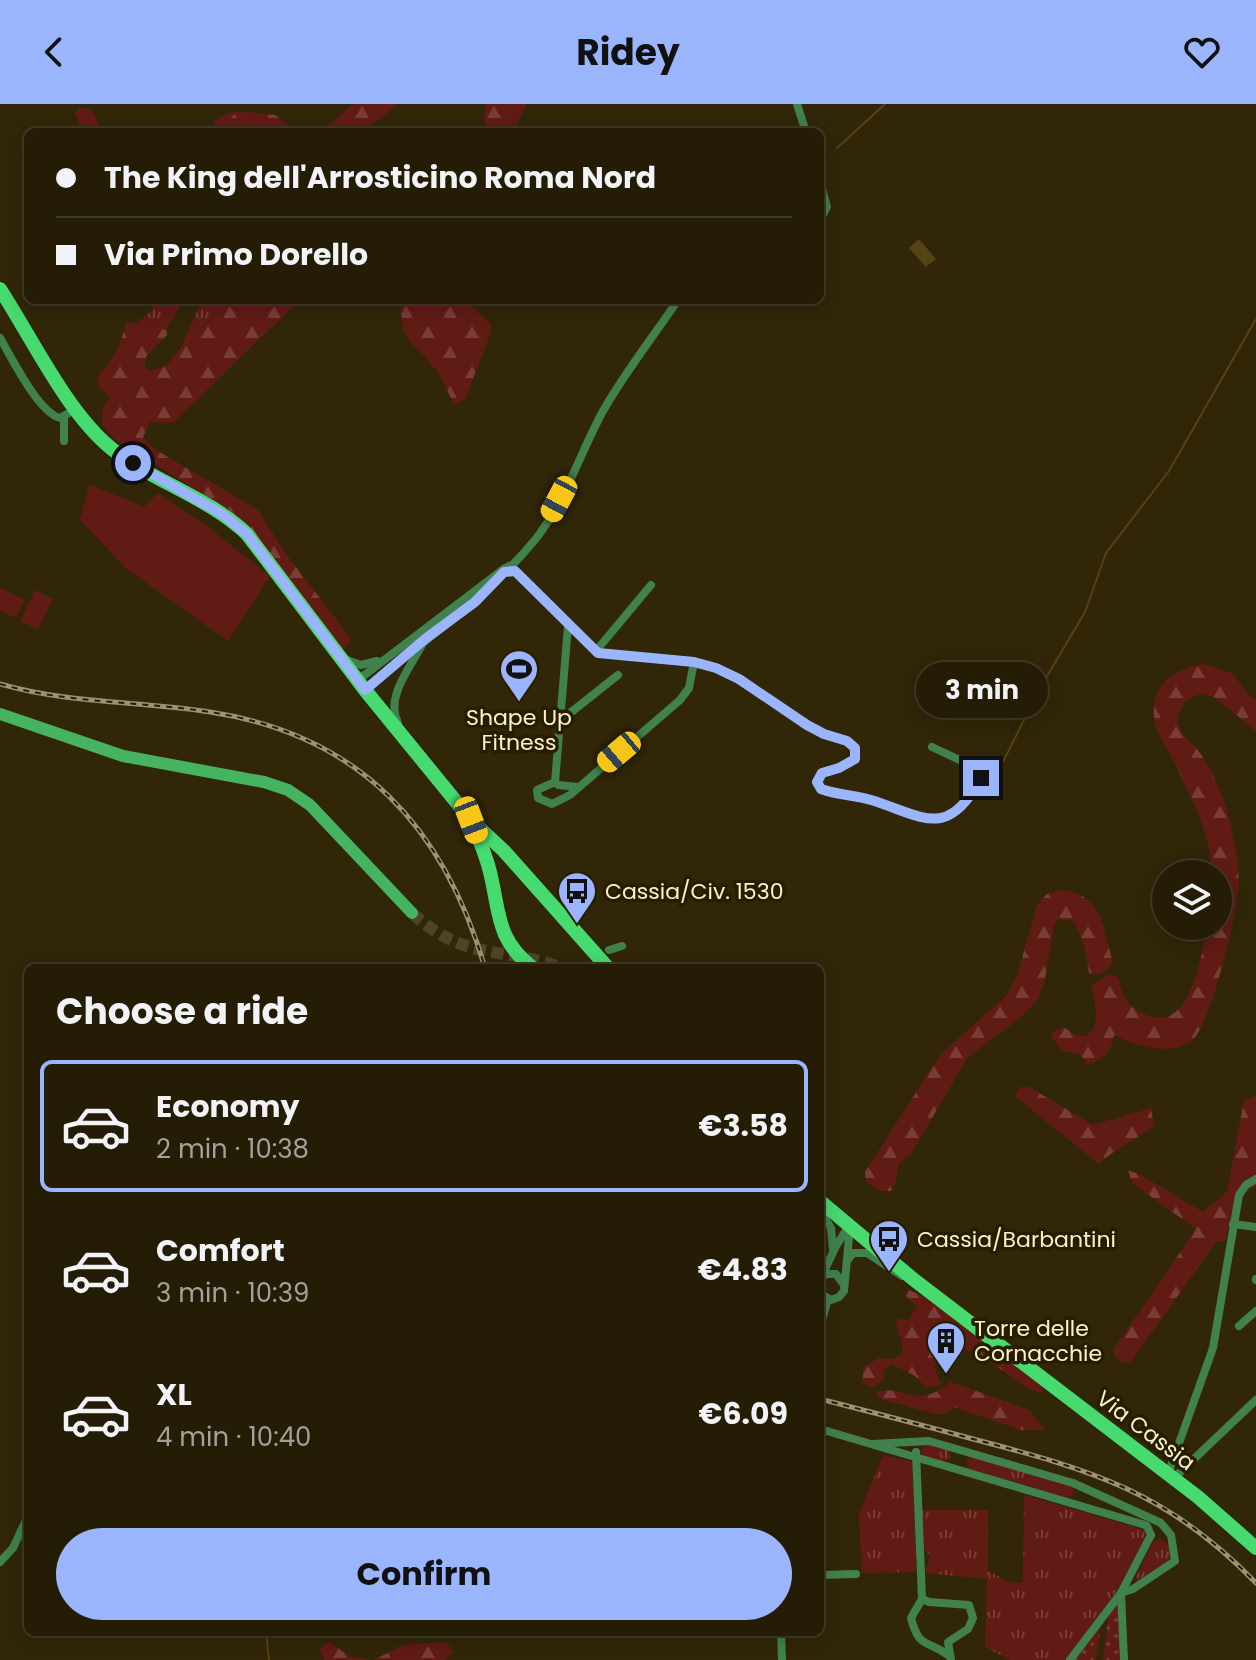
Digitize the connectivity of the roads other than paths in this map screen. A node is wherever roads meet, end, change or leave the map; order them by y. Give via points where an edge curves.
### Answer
1 (797, 104) edge
2 (805, 128) edge
3 (0, 289) edge
4 (675, 304) edge
5 (0, 338) edge
6 (70, 413) junction
7 (64, 441) dead end
8 (509, 570) junction
9 (651, 585) dead end
10 (568, 626) junction
11 (425, 639) junction
12 (596, 651) junction
13 (399, 654) junction
14 (342, 658) junction
15 (382, 660) junction
16 (694, 662) junction
17 (410, 667) junction
18 (618, 675) dead end
19 (361, 685) junction
20 (0, 714) edge
21 (560, 721) junction
22 (409, 745) junction
23 (932, 747) dead end
24 (555, 782) junction
25 (578, 787) junction
26 (471, 820) junction
27 (412, 913) tunnel mouth
28 (622, 946) dead end
29 (609, 950) dead end
30 (529, 964) edge
31 (605, 964) edge
32 (1256, 1179) edge
33 (824, 1204) edge
34 (824, 1217) edge
35 (1233, 1224) junction
36 (850, 1226) junction
37 (1256, 1227) edge
38 (833, 1250) junction
39 (846, 1265) junction
40 (824, 1270) edge
41 (824, 1276) edge
42 (913, 1279) junction
43 (844, 1287) junction
44 (824, 1296) edge
45 (1256, 1311) edge
46 (1239, 1326) dead end
47 (1256, 1400) edge
48 (824, 1430) edge
49 (920, 1442) junction
50 (872, 1444) junction
51 (961, 1450) junction
52 (916, 1456) junction
53 (957, 1469) junction
54 (1171, 1476) junction
55 (1083, 1487) junction
56 (1077, 1505) junction
57 (1124, 1505) junction
58 (1118, 1516) junction
59 (24, 1525) edge
60 (1151, 1535) junction
61 (1172, 1539) junction
62 (1256, 1548) edge
63 (0, 1562) edge
64 (856, 1574) dead end
65 (824, 1575) edge
66 (1121, 1593) junction
67 (922, 1599) junction
68 (781, 1636) edge
69 (950, 1657) edge
70 (782, 1660) edge
71 (1070, 1660) edge
72 (1124, 1660) edge

1 - 2 street
3 - 6 main road
4 - 8 street via 604,409 539,533
5 - 6 street via 50,413
6 - 7 street
6 - 14 main road via 115,451 240,527
8 - 10 street
8 - 11 street
8 - 13 street
9 - 12 street
10 - 12 street
10 - 21 street
11 - 13 street
11 - 17 street
12 - 16 street
13 - 15 street
13 - 17 street
13 - 19 street
14 - 15 street via 361,665
14 - 19 main road
15 - 19 street
16 - 23 street via 727,672 807,725 855,748 855,759 822,773 817,782 821,789 922,819 943,817 971,796 983,771
16 - 25 street via 689,688 680,700
17 - 22 street via 393,706
18 - 21 street
19 - 22 main road
20 - 27 main road via 123,756 288,790 318,813
21 - 24 street
22 - 26 main road
24 - 25 street
24 - 25 street via 537,790 538,798 552,804
26 - 30 main road via 488,865 501,927 513,950
26 - 31 main road
28 - 29 street
32 - 35 street via 1241,1189
33 - 36 main road, Via Cassia
34 - 38 street
35 - 37 street
35 - 54 street via 1213,1348
36 - 38 street
36 - 39 street
36 - 42 main road, Via Cassia
38 - 40 street
39 - 42 street via 852,1254 864,1252
39 - 43 street
41 - 43 street via 836,1274
42 - 54 main road, Via Cassia
43 - 44 street via 839,1297
45 - 46 street
47 - 54 street
48 - 50 street
49 - 50 street
49 - 51 street
49 - 52 street
50 - 52 street
51 - 53 street
51 - 55 street
52 - 53 street
52 - 67 street
53 - 56 street
54 - 62 main road, Via Cassia
55 - 56 street
55 - 57 street
56 - 58 street
57 - 58 street
57 - 61 street via 1161,1523
58 - 60 street via 1147,1526
59 - 63 street
60 - 61 street
60 - 66 street
61 - 66 street via 1173,1564
64 - 65 street
66 - 71 street
66 - 72 street
67 - 69 street via 911,1618 915,1632 922,1643
67 - 69 street via 969,1605 973,1618 968,1629 948,1642
68 - 70 street

